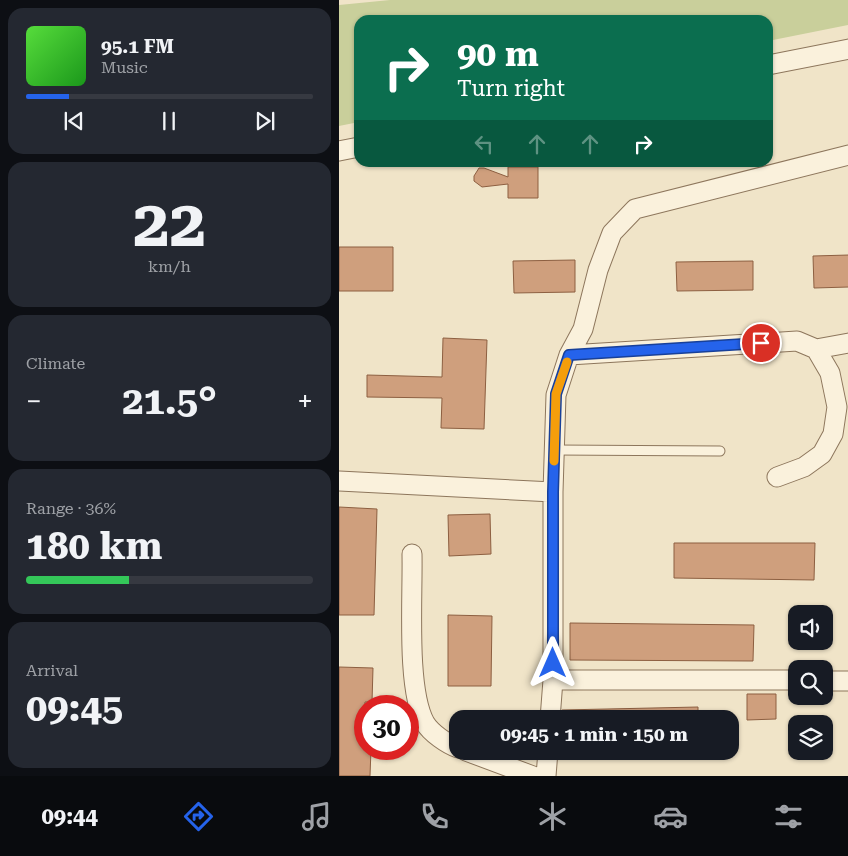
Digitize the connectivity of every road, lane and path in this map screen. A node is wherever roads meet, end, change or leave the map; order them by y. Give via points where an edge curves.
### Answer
1 (848, 49) edge
2 (773, 64) edge
3 (354, 148) edge
4 (339, 151) edge
5 (848, 156) edge
6 (848, 343) edge
7 (816, 348) junction
8 (569, 355) junction
9 (555, 450) junction
10 (720, 451) dead end
11 (777, 477) dead end
12 (339, 481) edge
13 (553, 492) junction
14 (413, 554) dead end
15 (553, 680) junction
16 (788, 680) edge
17 (833, 681) edge
18 (848, 681) edge
19 (551, 710) edge
20 (449, 745) edge
21 (489, 760) edge
22 (547, 760) edge
23 (533, 776) edge
24 (546, 776) edge

1 - 2 street
3 - 4 street
5 - 8 street via 635,209 611,233 583,329
6 - 7 street
7 - 8 street via 797,341
7 - 11 street via 830,373 837,407 833,434 822,454 805,467
8 - 9 street via 556,394
9 - 10 lane
9 - 13 street
12 - 13 street
13 - 15 street
14 - 20 street via 415,696 425,724
15 - 16 street
15 - 19 street
17 - 18 street
21 - 23 street
22 - 24 street

